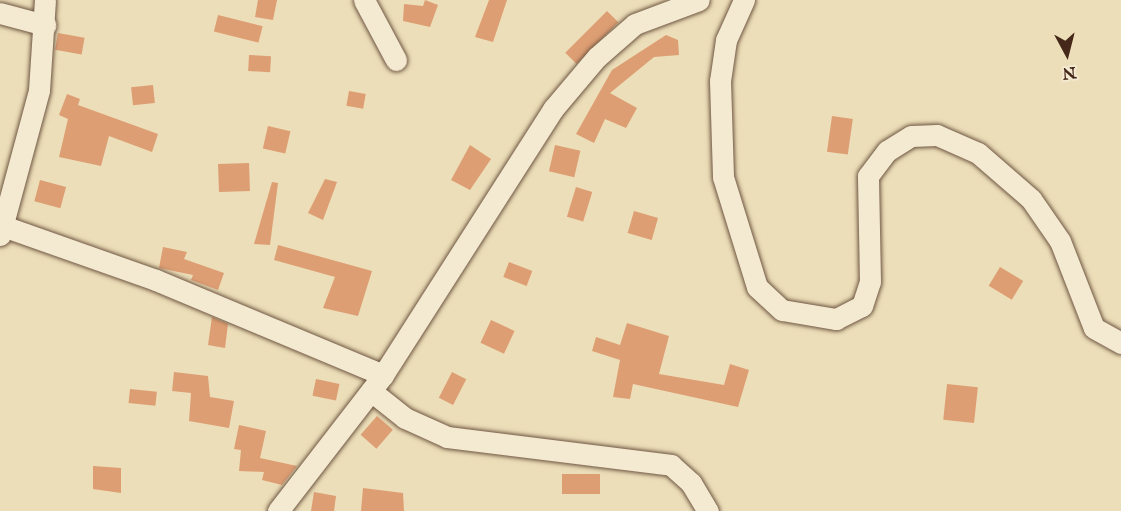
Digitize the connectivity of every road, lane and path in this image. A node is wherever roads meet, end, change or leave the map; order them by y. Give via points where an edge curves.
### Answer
1 (45, 0) edge
2 (364, 0) edge
3 (699, 0) edge
4 (744, 0) edge
5 (0, 13) edge
6 (45, 25) junction
7 (396, 60) dead end
8 (1, 228) edge
9 (1121, 343) edge
10 (377, 383) junction
11 (278, 511) edge
12 (708, 511) edge

1 - 6 street
2 - 7 street
3 - 10 street via 635,24 597,57 553,109
4 - 9 street via 726,40 720,81 723,177 757,287 782,310 836,318 862,306 870,282 868,176 887,151 911,136 937,135 978,153 1031,199 1060,241 1094,328
5 - 6 street
6 - 8 street via 39,90
8 - 10 street via 156,280
10 - 11 street
10 - 12 street via 405,418 447,437 671,465 691,483

